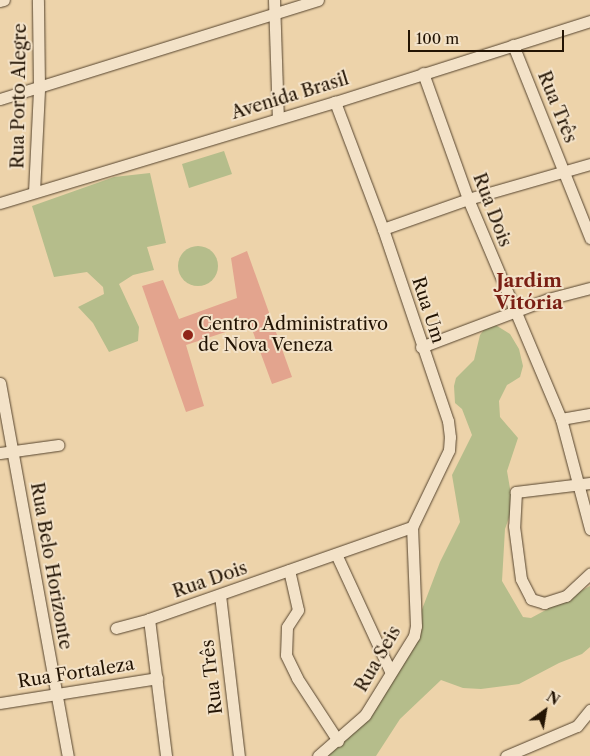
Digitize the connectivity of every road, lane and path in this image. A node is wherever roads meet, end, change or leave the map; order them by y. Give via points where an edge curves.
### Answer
1 (0, 0) edge
2 (4, 0) edge
3 (38, 0) edge
4 (274, 0) edge
5 (318, 0) edge
6 (274, 13) junction
7 (590, 21) edge
8 (513, 45) junction
9 (423, 73) junction
10 (39, 88) junction
11 (0, 99) edge
12 (335, 102) junction
13 (278, 118) junction
14 (590, 164) edge
15 (564, 173) junction
16 (34, 192) junction
17 (468, 199) junction
18 (0, 203) edge
19 (383, 229) junction
20 (590, 238) edge
21 (590, 288) edge
22 (514, 312) junction
23 (421, 347) junction
24 (0, 383) edge
25 (590, 414) edge
26 (561, 419) junction
27 (58, 444) dead end
28 (13, 451) junction
29 (0, 453) edge
30 (584, 485) edge
31 (412, 527) junction
32 (590, 529) edge
33 (336, 554) junction
34 (289, 570) junction
35 (590, 574) edge
36 (220, 594) junction
37 (149, 620) junction
38 (116, 628) dead end
39 (390, 671) junction
40 (157, 678) junction
41 (56, 692) junction
42 (0, 703) edge
43 (590, 710) edge
44 (338, 741) junction
45 (68, 756) edge
46 (166, 756) edge
47 (239, 756) edge
48 (318, 756) edge
49 (506, 756) edge

1 - 2 street
3 - 10 street, Rua Porto Alegre
4 - 6 street
5 - 6 street
6 - 10 street
6 - 13 street
7 - 8 street, Avenida Brasil
8 - 9 street, Avenida Brasil
8 - 15 street, Rua Três
9 - 12 street, Avenida Brasil
9 - 17 street, Rua Dois
10 - 11 street
10 - 16 street, Rua Porto Alegre
12 - 13 street, Avenida Brasil
12 - 19 street, Rua Um
13 - 16 street, Avenida Brasil
14 - 15 street
15 - 17 street
15 - 20 street, Rua Três
16 - 18 street, Avenida Brasil
17 - 19 street
17 - 22 street, Rua Dois
19 - 23 street, Rua Um
21 - 22 street via 548,298
22 - 23 street
22 - 26 street, Rua Dois
23 - 31 street, Rua Um via 450,437 449,450
24 - 28 street, Rua Belo Horizonte
25 - 26 street
26 - 30 street, Rua Dois
27 - 28 street
28 - 29 street
28 - 41 street, Rua Belo Horizonte
30 - 32 street, Rua Dois
30 - 35 street via 516,492 514,526 521,579 526,594 537,602 566,596
31 - 33 street, Rua Dois
31 - 39 street, Rua Seis via 416,626 414,636
33 - 34 street, Rua Dois
33 - 39 street
34 - 36 street, Rua Dois
34 - 44 street via 298,610 287,627 286,655
36 - 37 street, Rua Dois
36 - 47 street, Rua Três
37 - 38 street
37 - 40 street
39 - 44 street, Rua Seis via 365,715
40 - 41 street, Rua Fortaleza
40 - 46 street
41 - 42 street, Rua Fortaleza
41 - 45 street, Rua Belo Horizonte
43 - 49 street via 577,726
44 - 48 street, Rua Seis

